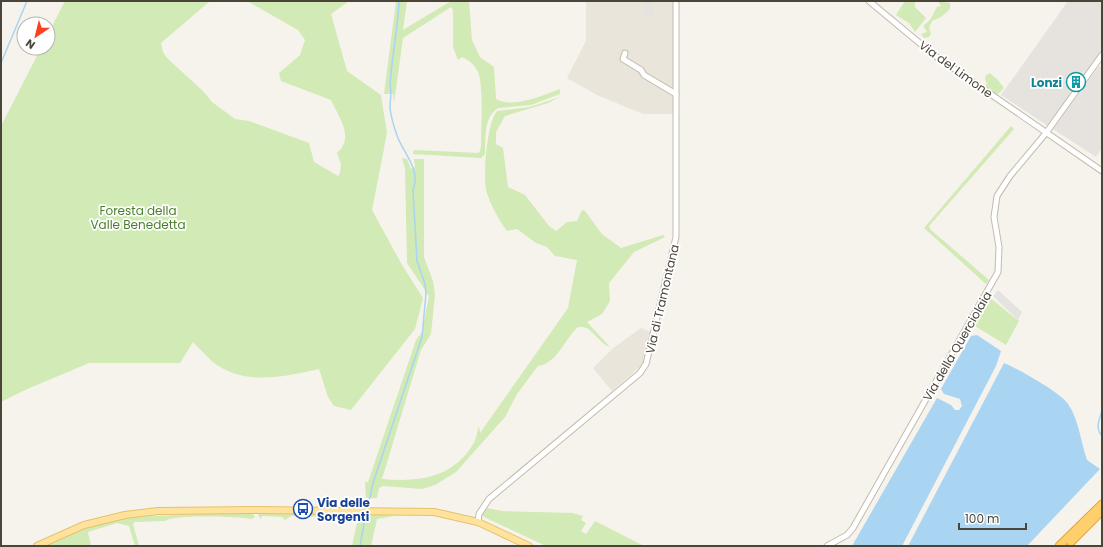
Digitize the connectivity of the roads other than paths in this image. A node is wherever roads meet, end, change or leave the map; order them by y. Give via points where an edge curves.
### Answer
1 (676, 1) edge
2 (868, 1) edge
3 (625, 53) dead end
4 (1102, 55) edge
5 (676, 94) junction
6 (1046, 133) junction
7 (1102, 171) edge
8 (1102, 504) edge
9 (1101, 513) edge
10 (478, 522) junction
11 (37, 546) edge
12 (529, 546) edge
13 (827, 546) edge
14 (1060, 546) edge
15 (1066, 546) edge

1 - 5 street, Via di Tramontana
2 - 6 street, Via del Limone via 934,55
3 - 5 street via 623,59
4 - 6 street
5 - 10 street, Via di Tramontana via 676,237 646,364 640,374 489,498 479,514
6 - 7 street, Via del Limone
6 - 13 street, Via della Querciolaia via 1010,176 997,196 994,217 1000,260 998,272 990,288 853,528 847,535
8 - 14 highway
9 - 15 highway
10 - 11 main road via 434,512 256,510 141,513 84,525
10 - 12 main road

